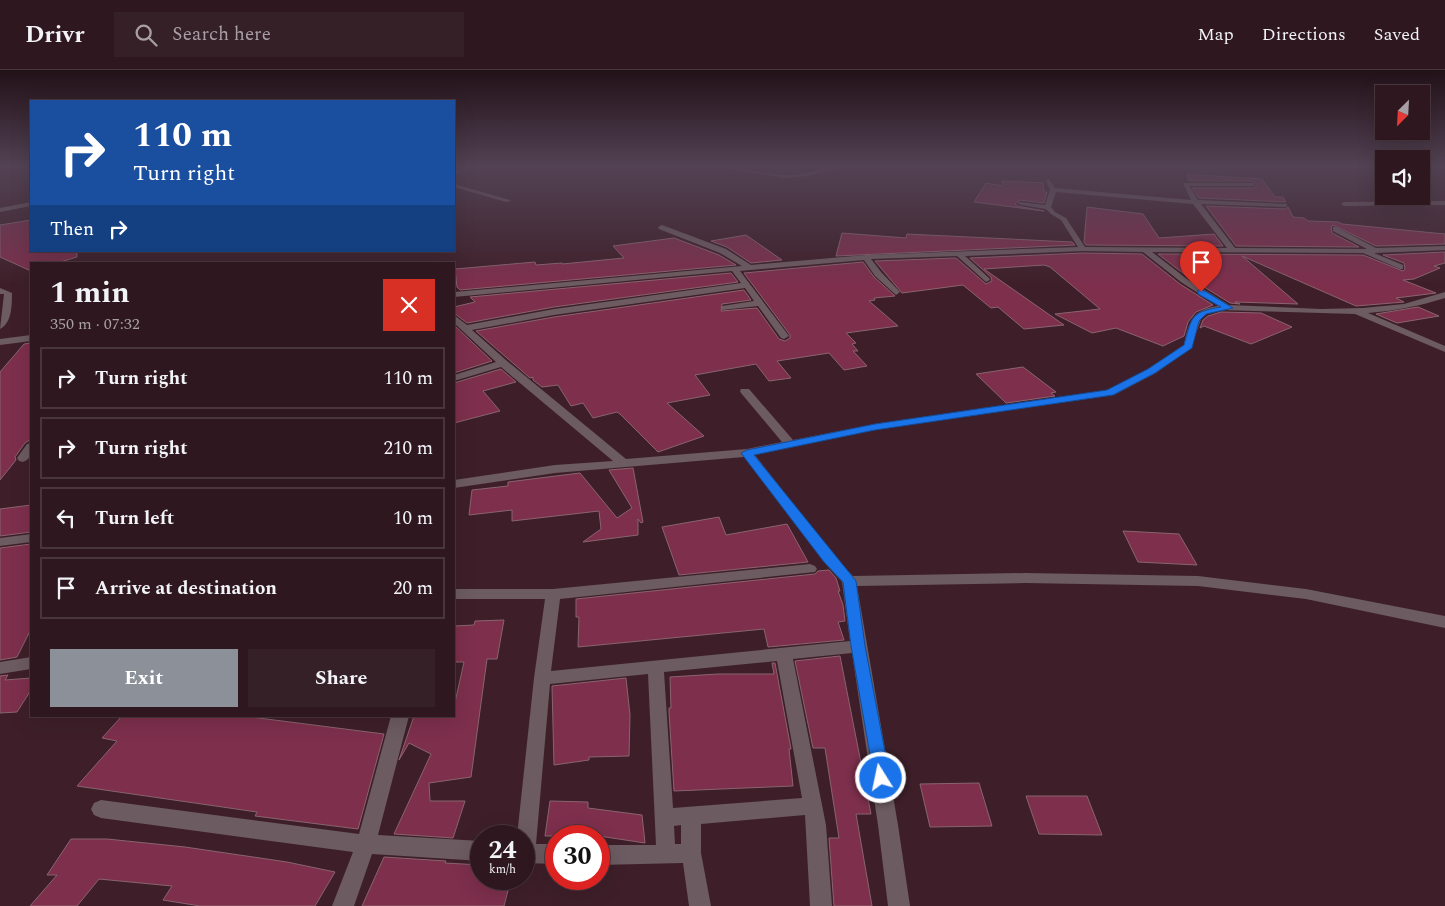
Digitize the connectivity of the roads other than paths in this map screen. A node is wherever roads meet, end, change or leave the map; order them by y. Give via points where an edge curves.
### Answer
1 (21, 206) edge
2 (1039, 206) edge
3 (1198, 206) edge
4 (1048, 207) joint
5 (0, 210) edge
6 (662, 227) dead end
7 (1336, 229) dead end
8 (1143, 248) junction
9 (1431, 248) junction
10 (1445, 248) edge
11 (1083, 249) junction
12 (1232, 249) junction
13 (1363, 250) junction
14 (1375, 250) junction
15 (958, 254) junction
16 (1445, 255) edge
17 (866, 257) junction
18 (749, 266) junction
19 (1400, 267) dead end
20 (733, 268) junction
21 (986, 280) dead end
22 (747, 285) junction
23 (0, 291) edge
24 (896, 292) dead end
25 (455, 294) edge
26 (1445, 295) edge
27 (760, 303) junction
28 (725, 308) dead end
29 (1229, 308) junction
30 (1359, 313) junction
31 (455, 319) edge
32 (0, 326) edge
33 (467, 328) junction
34 (784, 336) dead end
35 (30, 338) edge
36 (0, 342) edge
37 (1445, 349) edge
38 (504, 363) junction
39 (455, 378) edge
40 (745, 391) dead end
41 (790, 444) junction
42 (30, 448) edge
43 (747, 453) junction
44 (23, 458) dead end
45 (623, 463) junction
46 (455, 484) edge
47 (30, 538) edge
48 (0, 542) edge
49 (810, 569) dead end
50 (849, 581) junction
51 (455, 594) edge
52 (553, 594) junction
53 (1445, 622) edge
54 (858, 646) junction
55 (784, 654) junction
56 (30, 663) edge
57 (656, 666) junction
58 (0, 668) edge
59 (542, 678) junction
60 (400, 717) edge
61 (812, 806) junction
62 (101, 809) dead end
63 (691, 816) junction
64 (664, 817) junction
65 (528, 825) edge
66 (366, 844) junction
67 (470, 850) edge
68 (691, 853) junction
69 (666, 854) junction
70 (610, 855) edge
71 (343, 906) edge
72 (700, 906) edge
73 (821, 906) edge
74 (899, 906) edge

1 - 5 lane
2 - 4 street
3 - 12 street
4 - 11 street via 1064,219
6 - 18 street via 723,251
7 - 14 street
8 - 11 street
8 - 12 street
8 - 29 street via 1168,269
9 - 10 street
9 - 14 street
9 - 16 street
11 - 15 street
12 - 13 street
13 - 14 street
13 - 19 street
15 - 17 street
15 - 21 street
17 - 18 street
17 - 24 street
18 - 20 street
20 - 22 street
20 - 25 street
22 - 27 street
22 - 33 street via 554,312
23 - 32 street via 8,294 7,312
26 - 30 street
27 - 28 street
27 - 34 street
29 - 30 street
29 - 41 street via 1203,312 1195,320 1188,346 1152,371 1110,393 875,427
30 - 37 street
31 - 33 street
33 - 38 street
35 - 36 street
38 - 39 street
38 - 45 street
40 - 41 street
41 - 43 street
42 - 44 street
43 - 45 street
43 - 50 street
45 - 46 street
47 - 48 street
49 - 52 street
50 - 53 street via 1198,580 1306,594
50 - 54 street
51 - 52 street
52 - 59 street
54 - 55 street
54 - 74 street via 891,834
55 - 57 street
55 - 61 street
56 - 58 street
57 - 59 street
57 - 64 street
59 - 65 street
60 - 66 street
61 - 63 street
61 - 73 street
62 - 66 street
63 - 64 street
63 - 68 street
64 - 69 street
66 - 67 street
66 - 71 street
68 - 69 street
68 - 72 street
69 - 70 street

